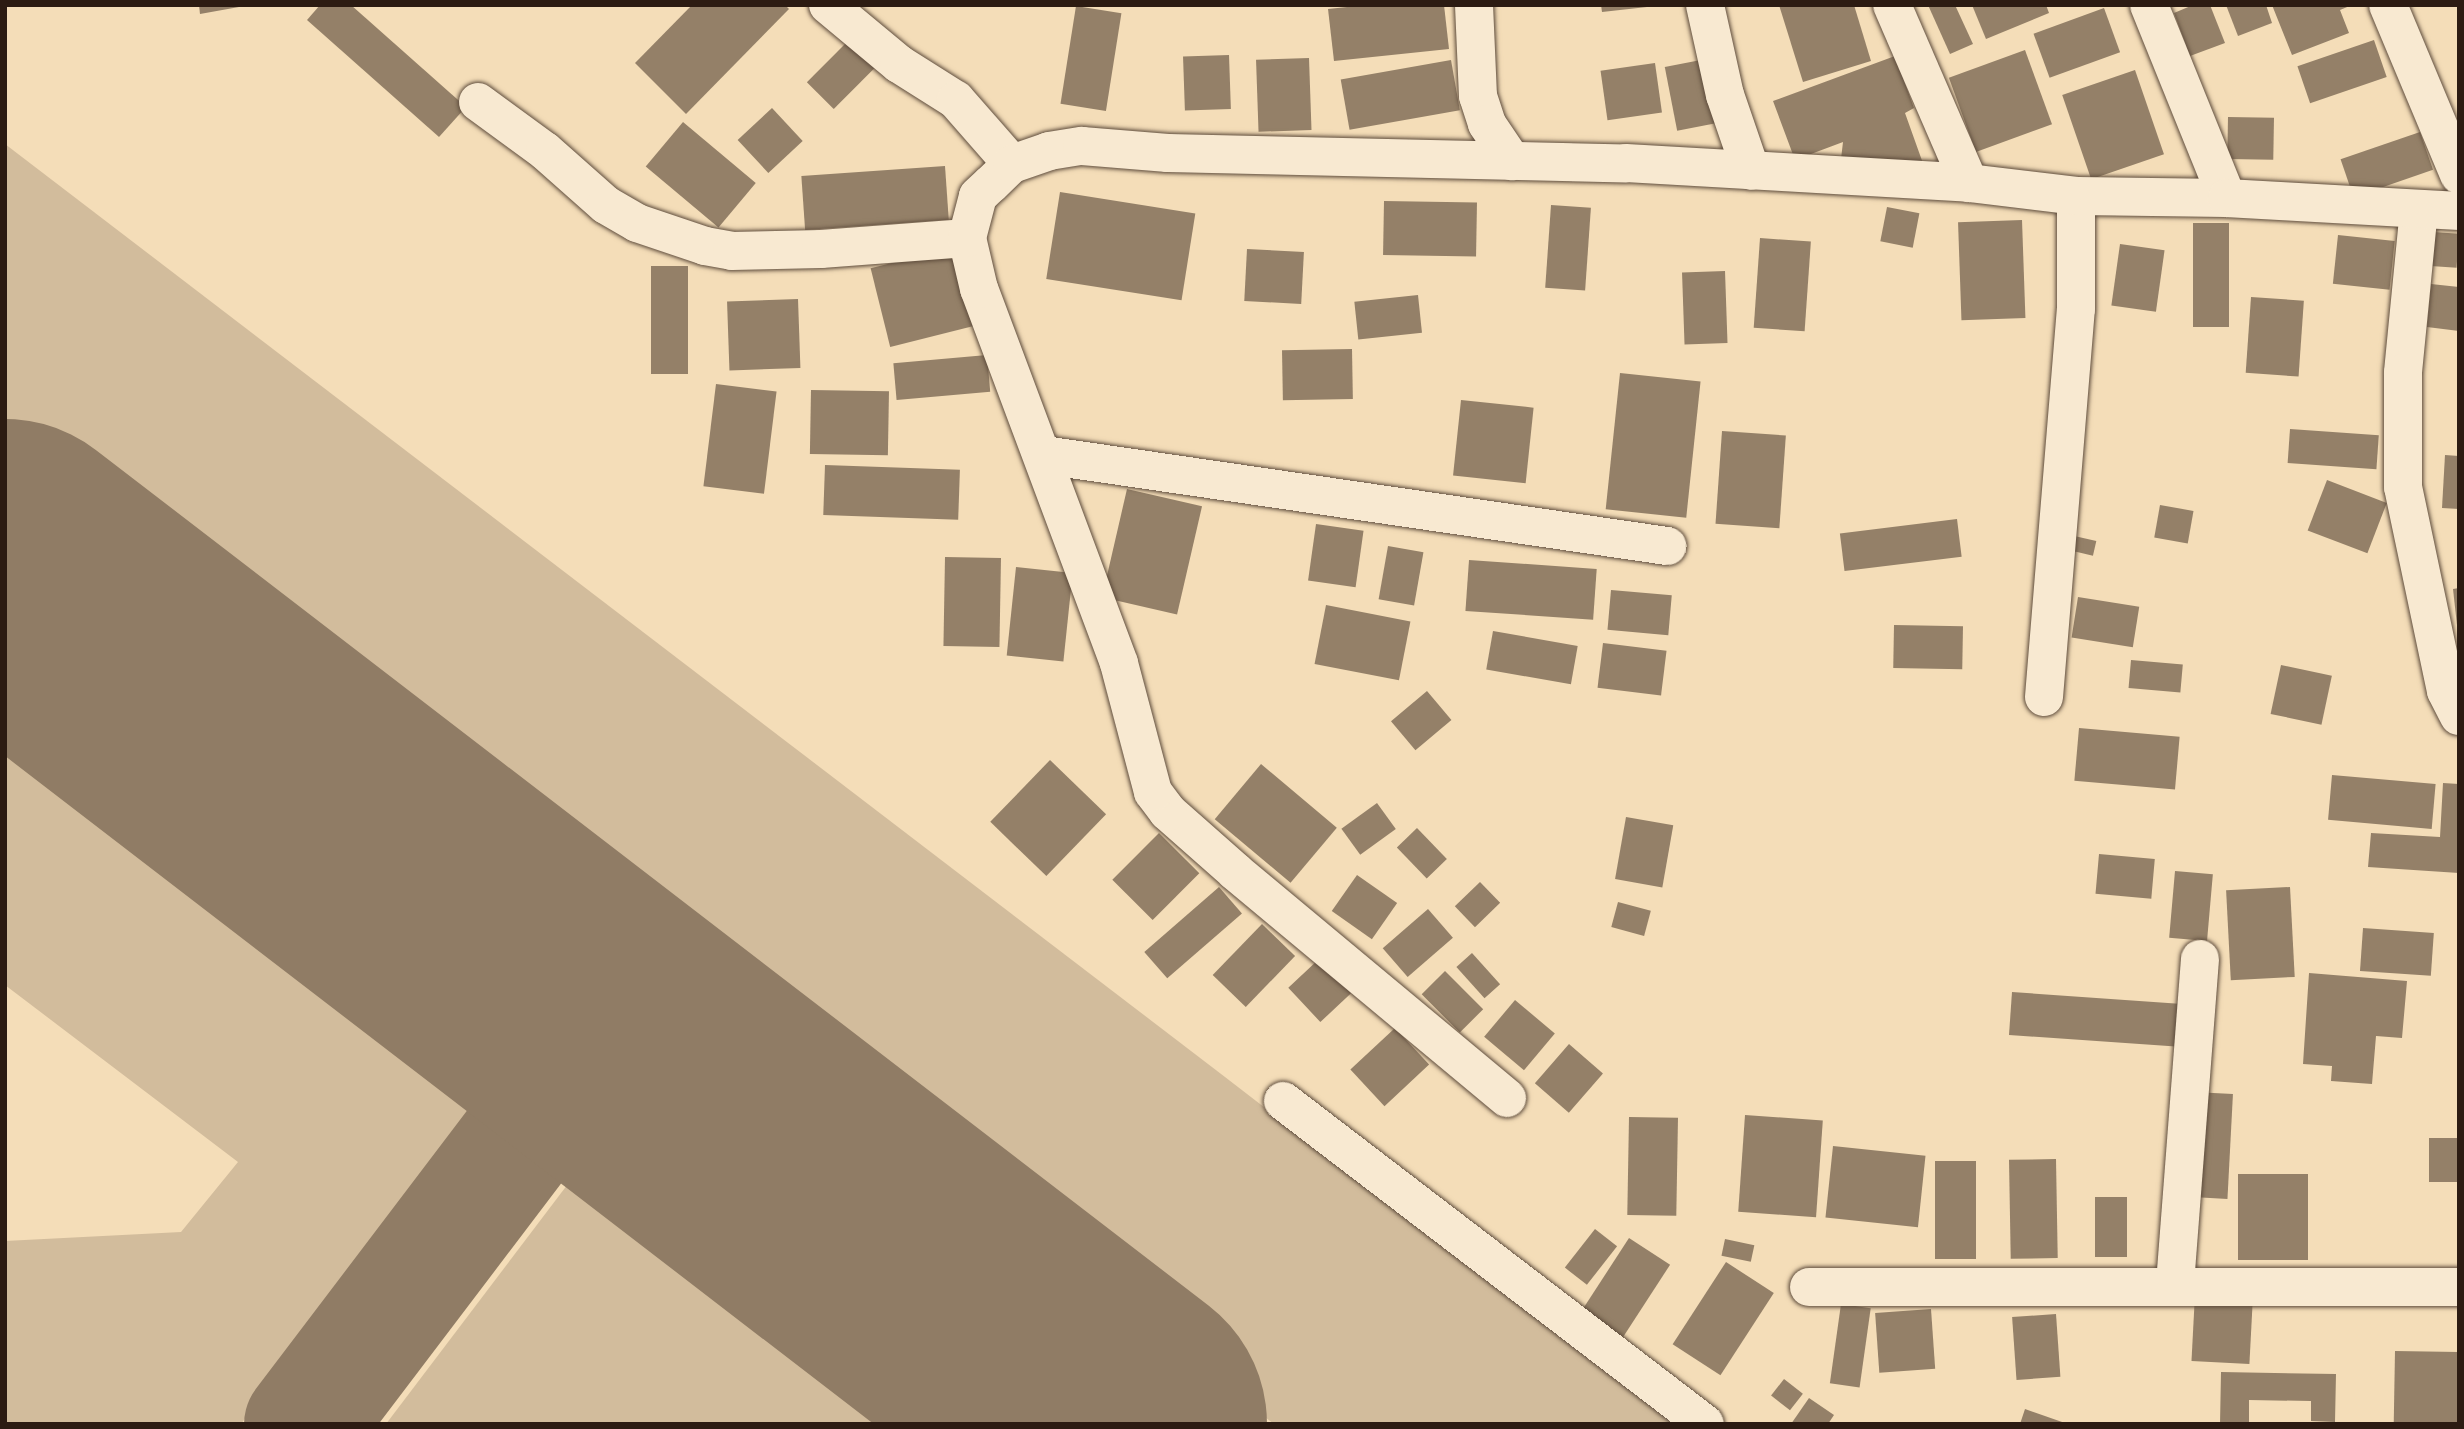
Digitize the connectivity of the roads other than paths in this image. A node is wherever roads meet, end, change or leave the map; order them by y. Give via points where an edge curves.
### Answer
1 (828, 5) edge
2 (1474, 5) edge
3 (1705, 5) edge
4 (1892, 5) edge
5 (2149, 5) edge
6 (2388, 5) edge
7 (478, 102) dead end
8 (1512, 161) junction
9 (1012, 164) junction
10 (1751, 171) junction
11 (2459, 175) edge
12 (1969, 183) junction
13 (2076, 196) junction
14 (2227, 198) junction
15 (2419, 209) junction
16 (2459, 211) edge
17 (968, 238) junction
18 (1044, 455) junction
19 (1667, 546) dead end
20 (2044, 697) dead end
21 (2459, 716) edge
22 (2200, 959) dead end
23 (1507, 1098) dead end
24 (1283, 1101) dead end
25 (2175, 1284) junction
26 (1809, 1287) dead end
27 (2459, 1287) edge
28 (1706, 1424) edge

1 - 9 street via 899,64 956,100
2 - 8 street via 1478,96 1487,124
3 - 10 street via 1725,95
4 - 12 street
5 - 14 street
6 - 11 street
7 - 17 street via 545,151 606,205 637,223 705,246 732,251 821,249
8 - 9 street via 1168,153 1082,146
8 - 10 street
9 - 17 street via 978,197
10 - 12 street
12 - 13 street
13 - 14 street
13 - 20 street via 2076,309
14 - 15 street
15 - 16 street
15 - 21 street via 2403,373 2403,487 2446,691
17 - 18 street via 979,289
18 - 19 street
18 - 23 street via 1119,663 1153,792 1168,812 1228,864
22 - 25 street
24 - 28 street
25 - 26 street
25 - 27 street

